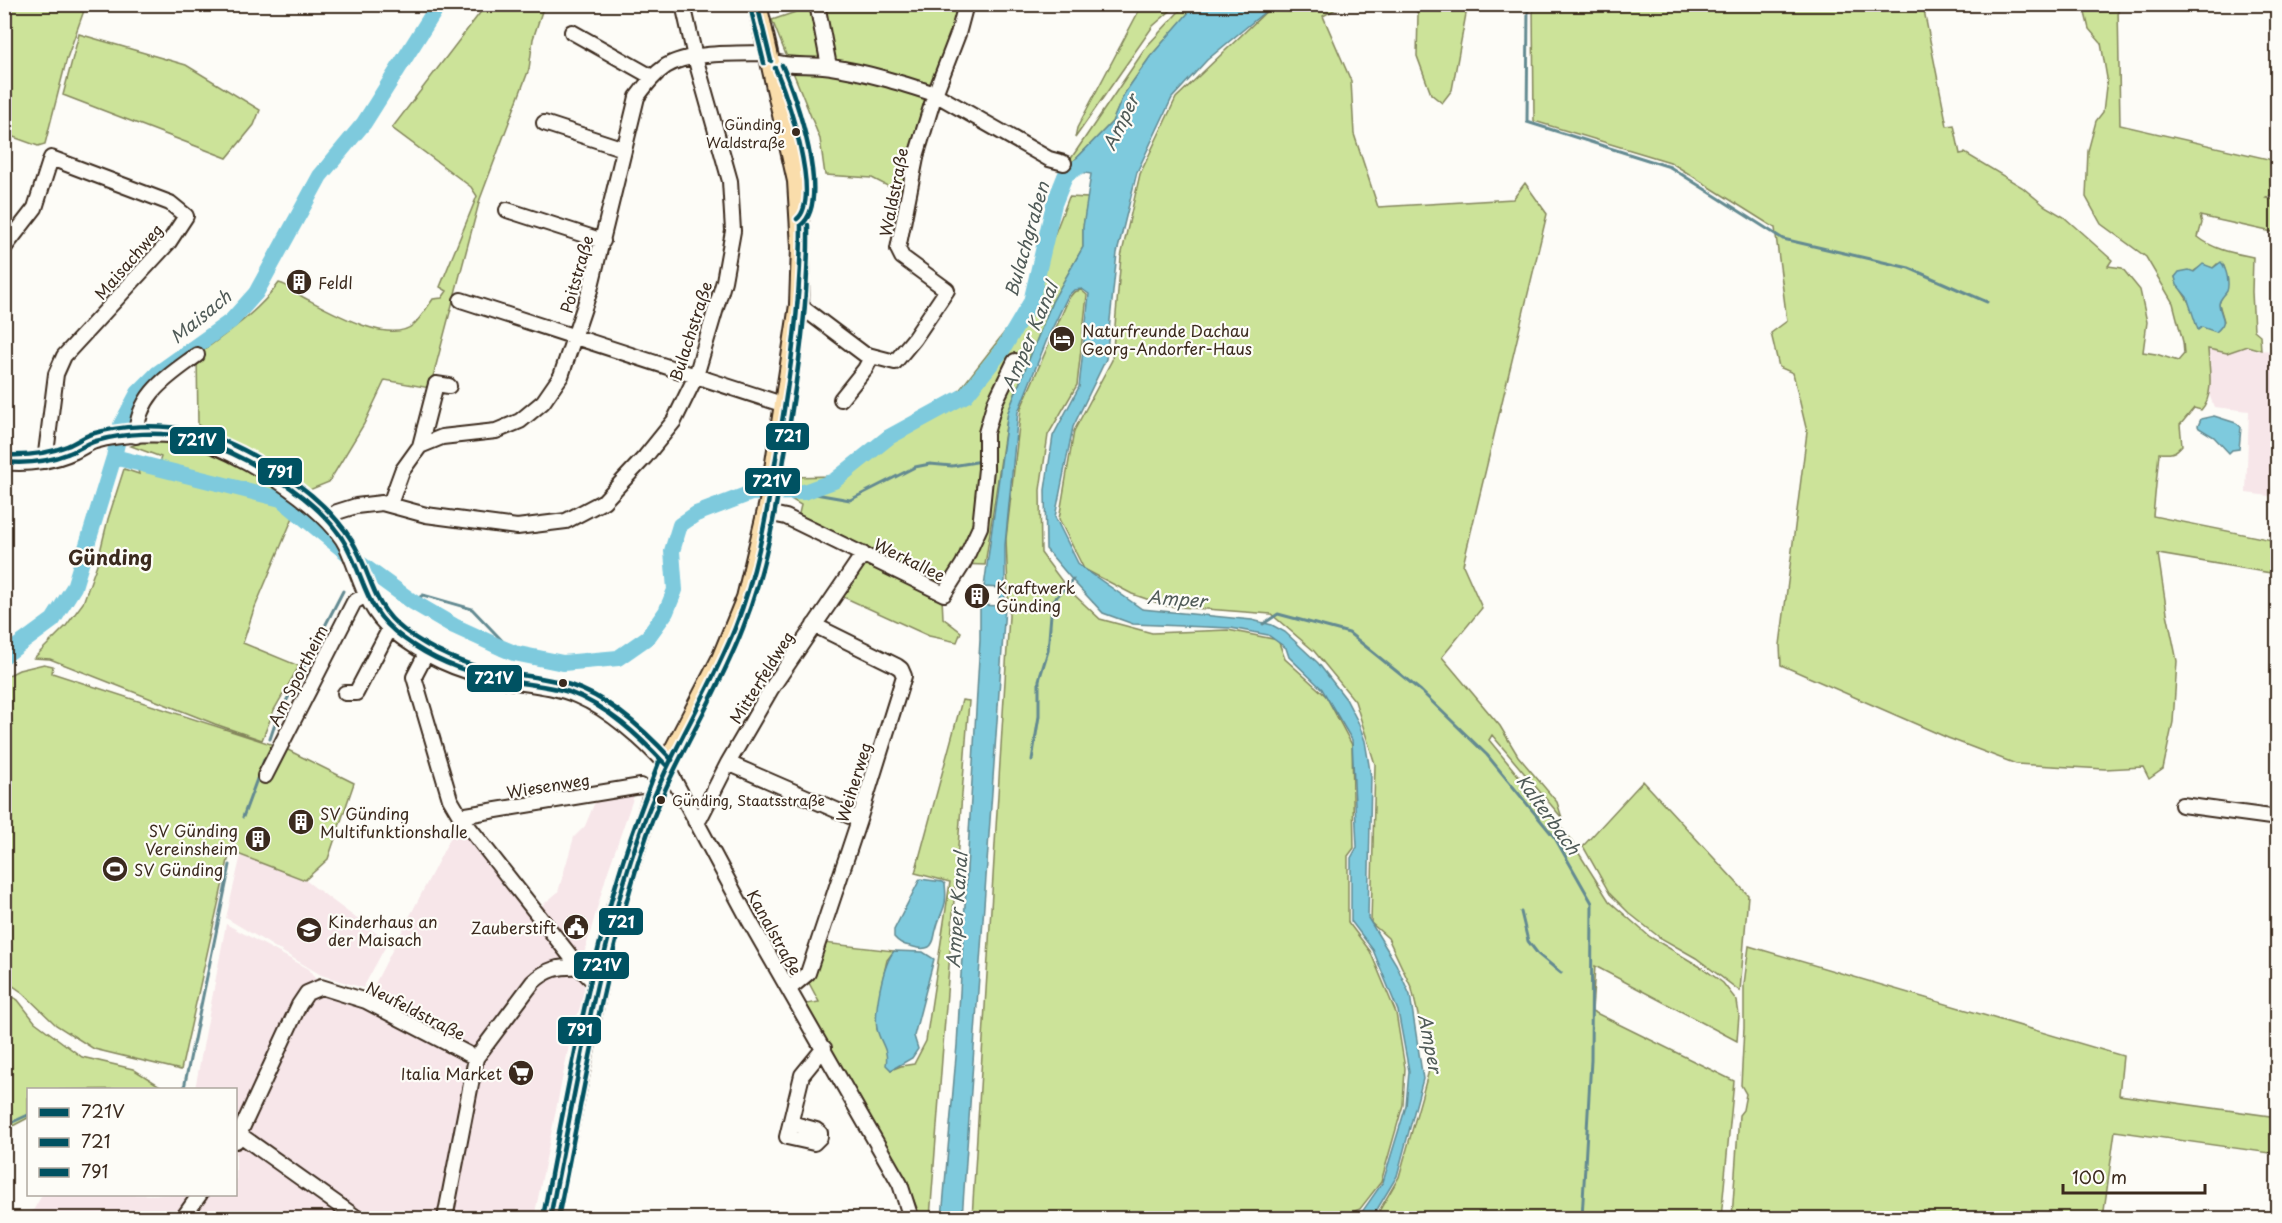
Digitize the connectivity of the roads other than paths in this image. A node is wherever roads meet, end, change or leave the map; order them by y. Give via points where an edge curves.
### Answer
1 (683, 4) edge
2 (757, 4) edge
3 (817, 4) edge
4 (966, 4) edge
5 (572, 32) dead end
6 (695, 57) junction
7 (770, 57) junction
8 (829, 66) junction
9 (652, 77) junction
10 (935, 94) junction
11 (544, 123) dead end
12 (624, 149) junction
13 (1064, 163) dead end
14 (507, 210) dead end
15 (603, 241) junction
16 (4, 248) edge
17 (461, 300) dead end
18 (799, 305) junction
19 (575, 337) junction
20 (197, 355) dead end
21 (872, 356) junction
22 (1015, 361) dead end
23 (696, 376) junction
24 (449, 386) dead end
25 (841, 399) dead end
26 (785, 405) junction
27 (133, 436) junction
28 (420, 446) junction
29 (45, 460) junction
30 (4, 462) edge
31 (769, 500) junction
32 (390, 504) junction
33 (327, 519) junction
34 (863, 554) junction
35 (366, 595) junction
36 (814, 625) junction
37 (390, 628) junction
38 (426, 654) junction
39 (345, 693) dead end
40 (728, 763) junction
41 (666, 765) junction
42 (265, 776) dead end
43 (641, 786) dead end
44 (2182, 805) dead end
45 (460, 816) junction
46 (2277, 818) edge
47 (859, 820) junction
48 (695, 821) junction
49 (579, 967) junction
50 (599, 981) junction
51 (789, 989) junction
52 (824, 1048) junction
53 (476, 1058) junction
54 (790, 1123) dead end
55 (237, 1136) edge
56 (199, 1196) edge
57 (183, 1218) edge
58 (357, 1218) edge
59 (445, 1218) edge
60 (550, 1218) edge
61 (910, 1218) edge

1 - 6 street, Bulachstraße
2 - 7 main road
3 - 8 street
4 - 10 street, Waldstraße
5 - 9 street
6 - 7 street, Poitstraße
6 - 9 street, Poitstraße via 667,65
6 - 23 street, Bulachstraße via 730,181 733,231 724,281
7 - 8 street via 782,65
7 - 18 main road via 797,181
8 - 10 street
9 - 12 street, Poitstraße via 638,97
10 - 13 street via 1049,159
10 - 21 street, Waldstraße via 917,153 898,249 902,257 947,290 900,358 890,362
11 - 12 street
12 - 15 street, Poitstraße
14 - 15 street
15 - 19 street, Poitstraße
16 - 29 street, Maisachweg via 35,208 51,158 170,203 186,216 169,242 64,356 56,374
17 - 19 street
18 - 21 street
18 - 26 main road
19 - 23 street
19 - 28 street, Poitstraße via 561,376 543,402 520,421 496,431 442,437
20 - 27 street via 164,379 146,399
21 - 25 street
22 - 34 street, Werkallee via 995,402 986,433 980,527 944,594
23 - 26 street
23 - 32 street, Bulachstraße via 674,421 645,457 604,501 571,519 517,527 426,515
24 - 28 street via 436,384
26 - 31 main road
27 - 29 street, Kanalstraße via 93,441
27 - 33 street, Kanalstraße via 190,438 231,453 277,480
28 - 32 street via 402,471
29 - 30 street, Kanalstraße
31 - 34 street, Werkallee via 786,517
31 - 41 main road via 754,572 735,629
32 - 33 street, Bulachstraße via 356,506
33 - 35 street, Kanalstraße via 346,546
34 - 36 street, Mitterfeldweg
35 - 37 street, Kanalstraße
35 - 42 street, Am Sportheim via 354,603
36 - 40 street, Mitterfeldweg
36 - 47 street, Weiherweg via 897,666 904,676
37 - 38 street, Kanalstraße
37 - 39 street via 356,693
38 - 41 street, Kanalstraße via 455,668 560,690 590,702 632,732
38 - 45 street via 414,677 450,799
40 - 47 street
40 - 48 street, Mitterfeldweg
41 - 48 street, Kanalstraße
41 - 50 main road via 640,831
43 - 45 street, Wiesenweg
44 - 46 street
45 - 49 street
47 - 51 street, Weiherweg via 808,973
48 - 51 street, Kanalstraße
49 - 50 street
49 - 53 street, Neufeldstraße via 560,966 542,974
50 - 60 main road
51 - 52 street, Kanalstraße
52 - 54 street via 802,1076
52 - 61 street, Kanalstraße via 900,1184
53 - 55 street, Neufeldstraße via 366,1001 321,987 307,993 294,1014
53 - 59 street, Neufeldstraße
55 - 58 street
56 - 57 street

